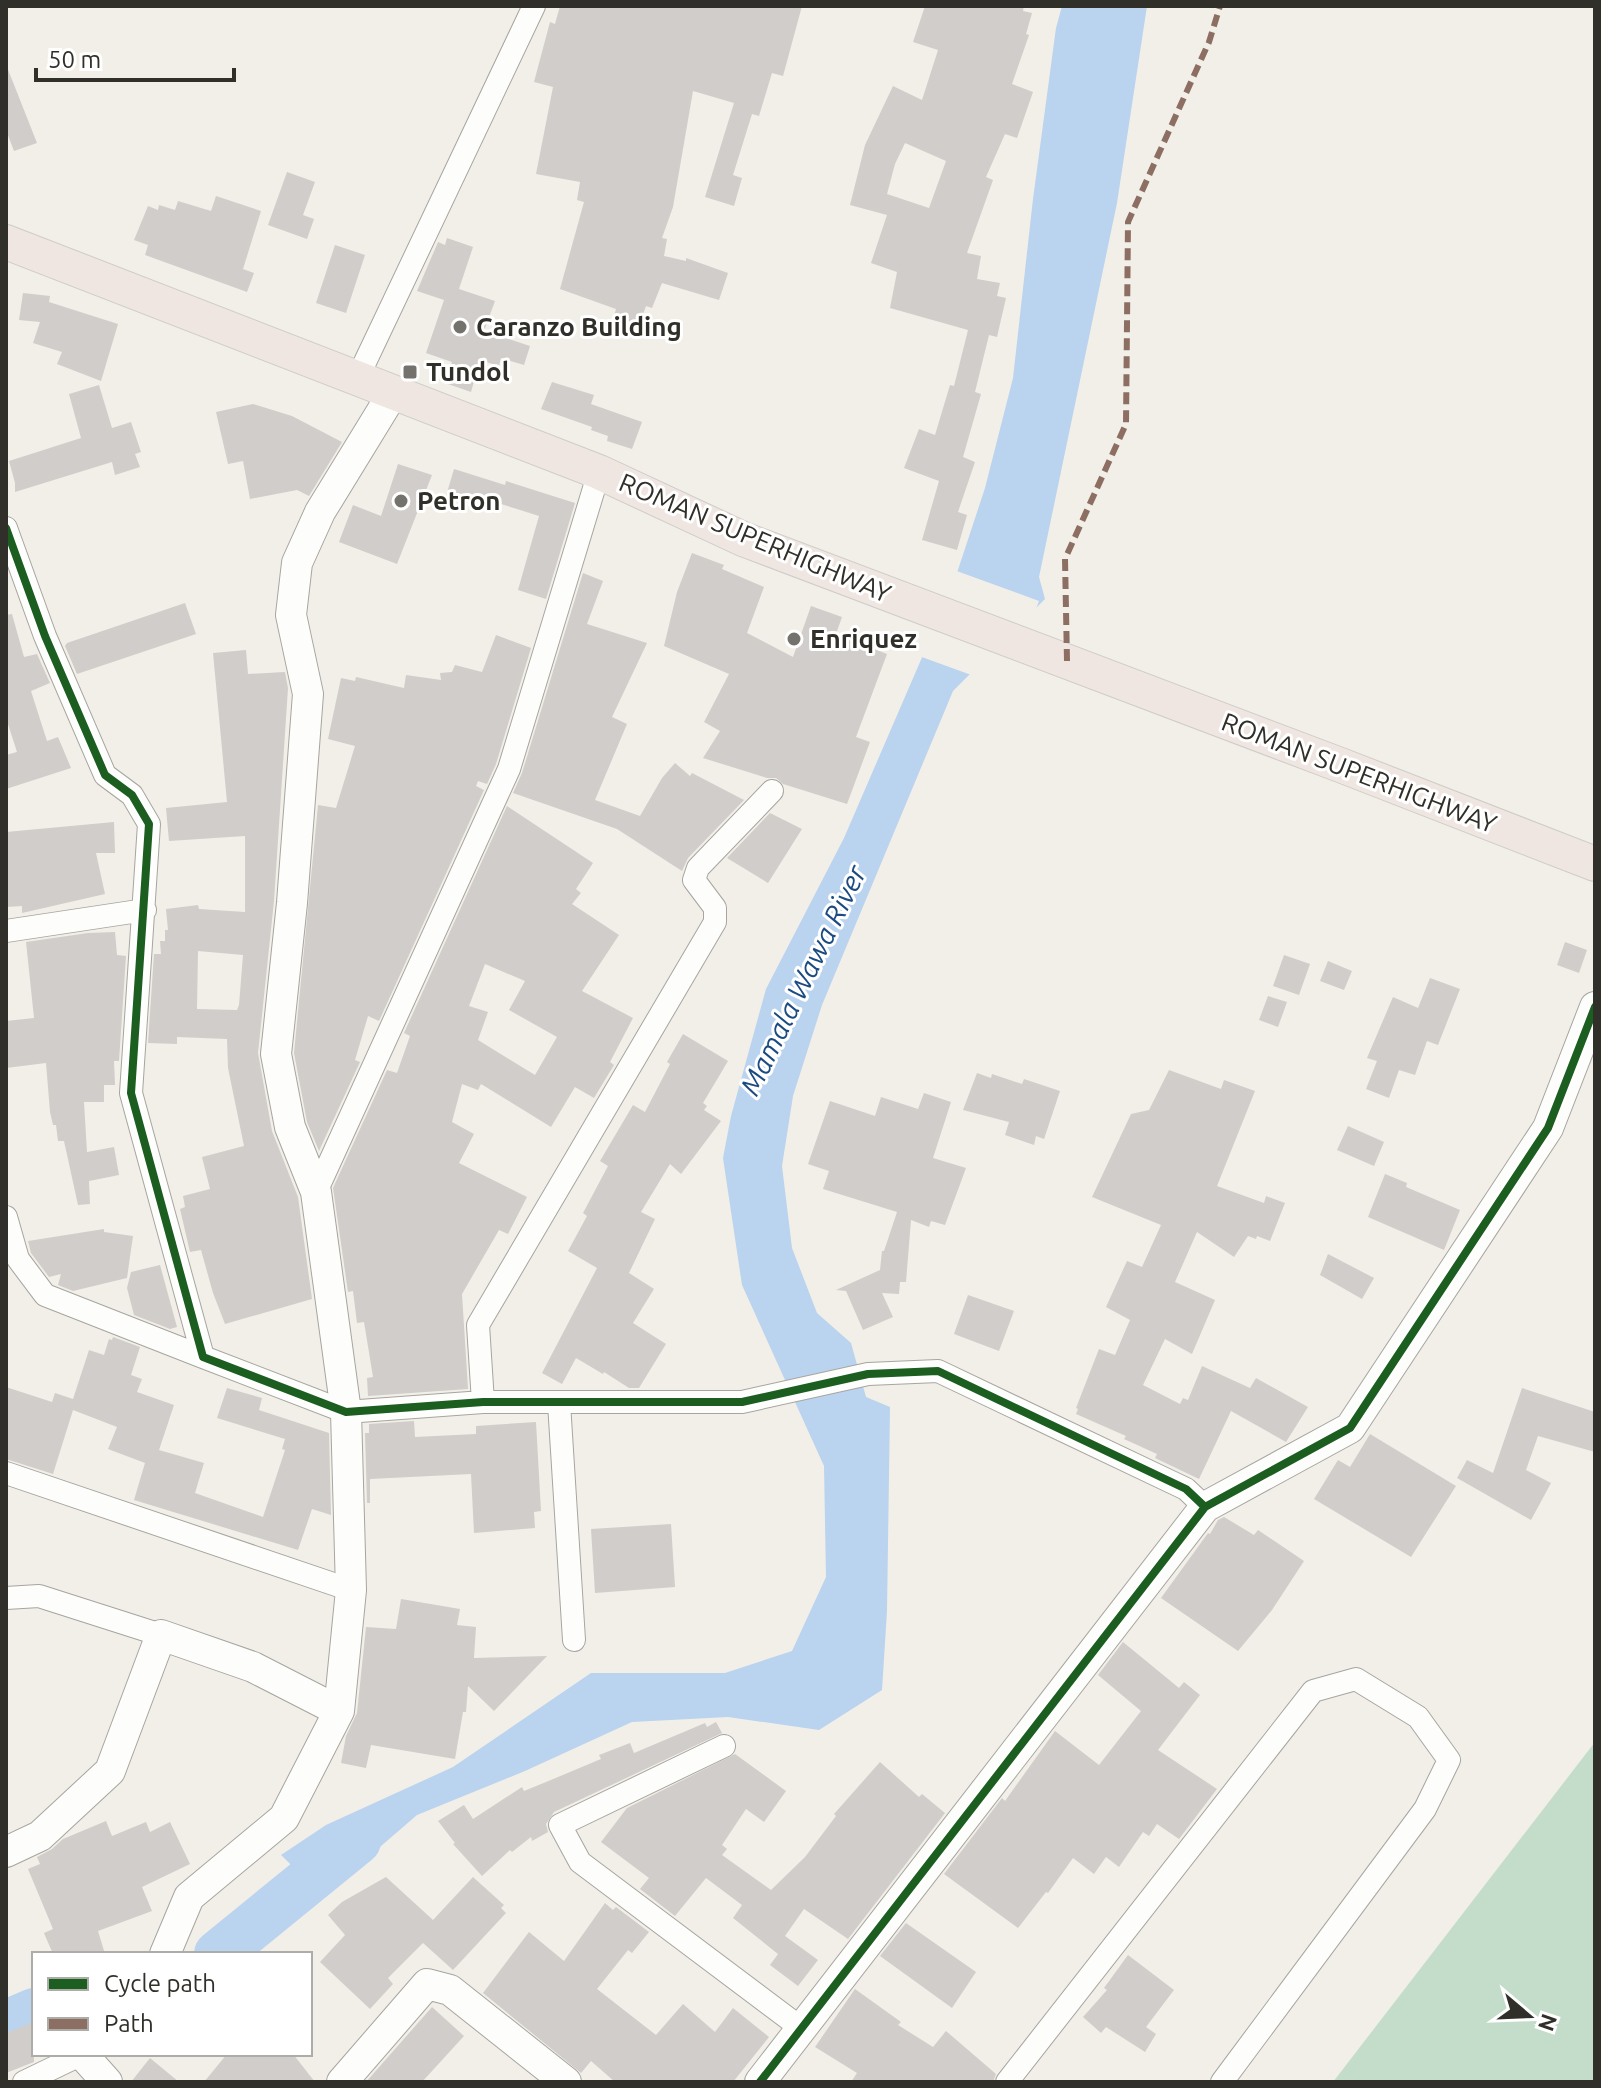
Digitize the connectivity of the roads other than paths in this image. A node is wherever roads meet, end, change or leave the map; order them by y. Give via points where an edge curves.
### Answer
1 (534, 6) edge
2 (6, 242) edge
3 (357, 379) junction
4 (393, 393) junction
5 (599, 472) junction
6 (6, 528) edge
7 (772, 791) dead end
8 (1595, 864) edge
9 (145, 910) junction
10 (6, 931) edge
11 (1595, 1007) edge
12 (316, 1192) junction
13 (6, 1217) edge
14 (203, 1357) junction
15 (483, 1402) junction
16 (559, 1403) junction
17 (346, 1412) junction
18 (6, 1473) edge
19 (1205, 1507) junction
20 (351, 1590) junction
21 (6, 1598) edge
22 (161, 1635) junction
23 (574, 1640) dead end
24 (339, 1711) junction
25 (724, 1746) dead end
26 (6, 1852) edge
27 (166, 1952) edge
28 (801, 2028) junction
29 (77, 2056) edge
30 (83, 2056) edge
31 (24, 2082) edge
32 (107, 2082) edge
33 (342, 2082) edge
34 (566, 2082) edge
35 (760, 2082) edge
36 (1007, 2082) edge
37 (1222, 2082) edge

1 - 3 street
2 - 3 main road, ROMAN SUPERHIGHWAY
3 - 4 main road, ROMAN SUPERHIGHWAY
4 - 5 main road, ROMAN SUPERHIGHWAY
4 - 12 street via 320,512 297,563 291,615 308,694 276,1054 290,1127
5 - 8 main road, ROMAN SUPERHIGHWAY via 743,539
5 - 12 street via 509,769
6 - 9 street via 105,775 132,795 149,824
7 - 15 street via 698,868 694,880 715,908 715,922 478,1325
9 - 10 street
9 - 14 street via 131,1093
11 - 19 street via 1548,1128 1350,1428
12 - 17 street
13 - 14 street via 18,1259 45,1295
14 - 17 street
15 - 16 street
15 - 17 street
16 - 19 street via 742,1402 868,1374 938,1371 1186,1489
16 - 23 street
17 - 20 street
18 - 20 street
19 - 28 street
20 - 24 street
21 - 22 street via 39,1596
22 - 24 street via 253,1667
22 - 26 street via 110,1771 40,1836
24 - 27 street via 284,1818 189,1897
25 - 28 street via 560,1825 580,1862
28 - 35 street
29 - 31 street
30 - 32 street
33 - 34 street via 427,1984 450,1990
36 - 37 street via 1313,1691 1356,1679 1418,1717 1449,1760 1425,1809

